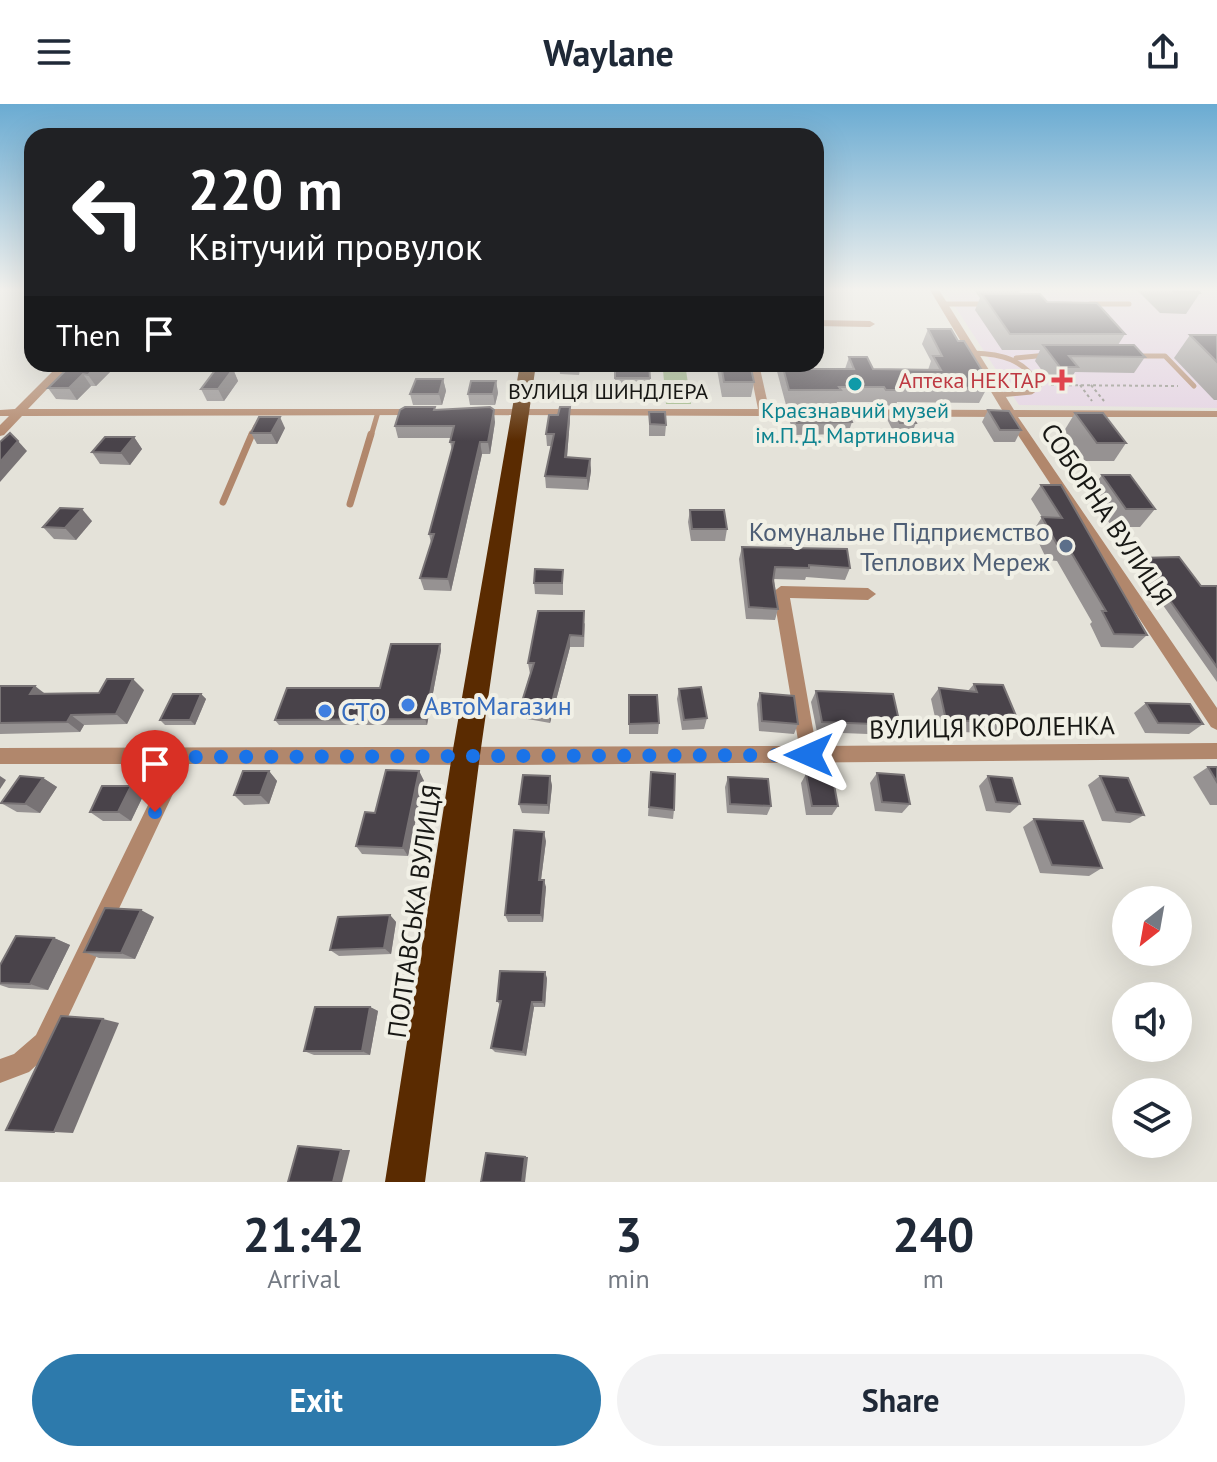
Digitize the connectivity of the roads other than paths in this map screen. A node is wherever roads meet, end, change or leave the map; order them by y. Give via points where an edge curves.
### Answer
1 (965, 340) edge
2 (973, 353) junction
3 (1061, 355) edge
4 (1120, 355) edge
5 (1016, 358) junction
6 (58, 372) edge
7 (527, 372) edge
8 (756, 372) edge
9 (1194, 386) road end
10 (999, 395) junction
11 (764, 411) junction
12 (262, 412) junction
13 (378, 412) junction
14 (426, 412) edge
15 (457, 412) edge
16 (521, 412) junction
17 (1009, 412) junction
18 (0, 413) edge
19 (18, 413) junction
20 (1217, 414) edge
21 (0, 432) edge
22 (223, 502) dead end
23 (350, 504) dead end
24 (868, 594) dead end
25 (1217, 722) edge
26 (1217, 751) edge
27 (466, 755) junction
28 (809, 755) junction
29 (0, 756) edge
30 (181, 757) junction
31 (0, 1071) edge
32 (405, 1182) edge

1 - 2 street, СОБОРНА ВУЛИЦЯ
2 - 5 lane
2 - 10 street, СОБОРНА ВУЛИЦЯ
3 - 5 lane
4 - 9 lane via 1165,356
5 - 10 lane via 1039,388
6 - 19 street
7 - 16 highway, ПОЛТАВСЬКА ВУЛИЦЯ
8 - 11 street
10 - 17 street, СОБОРНА ВУЛИЦЯ
11 - 16 street, ВУЛИЦЯ ШИНДЛЕРА
11 - 17 street, ВУЛИЦЯ ШИНДЛЕРА
12 - 13 street
12 - 19 street
12 - 22 lane
13 - 14 street
13 - 23 lane
15 - 16 street, ВУЛИЦЯ ШИНДЛЕРА
16 - 27 highway, ПОЛТАВСЬКА ВУЛИЦЯ
17 - 20 street, ВУЛИЦЯ ШИНДЛЕРА
17 - 25 street, СОБОРНА ВУЛИЦЯ
18 - 19 street
19 - 21 street
24 - 28 street via 781,592
26 - 28 street, ВУЛИЦЯ КОРОЛЕНКА
27 - 28 street, ВУЛИЦЯ КОРОЛЕНКА
27 - 30 street, ВУЛИЦЯ КОРОЛЕНКА
27 - 32 highway, ПОЛТАВСЬКА ВУЛИЦЯ
29 - 30 street, ВУЛИЦЯ КОРОЛЕНКА
30 - 31 street via 44,1043 21,1064

